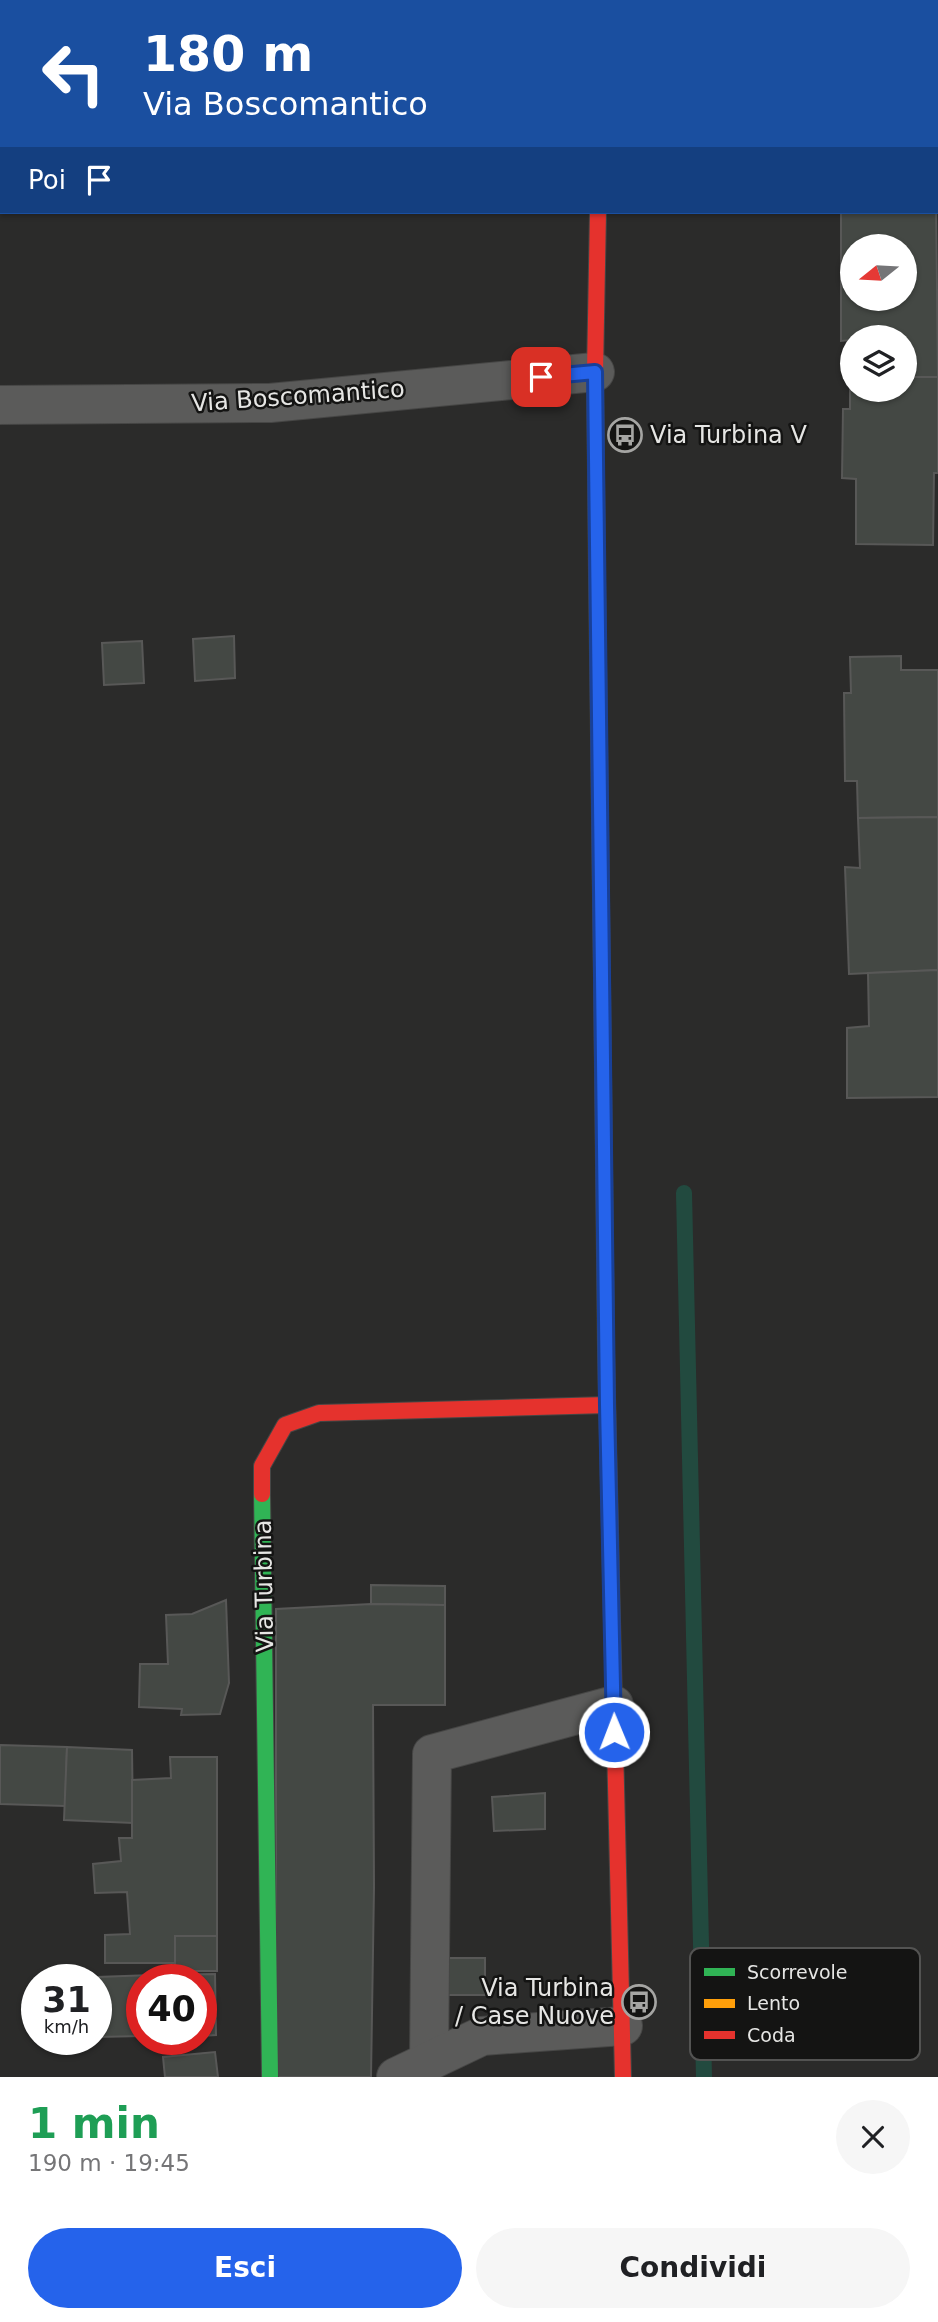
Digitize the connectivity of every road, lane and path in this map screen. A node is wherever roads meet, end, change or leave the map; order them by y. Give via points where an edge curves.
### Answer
1 (598, 214) edge
2 (595, 372) junction
3 (0, 405) edge
4 (607, 1405) junction
5 (614, 1706) junction
6 (622, 2026) junction
7 (413, 2069) edge
8 (270, 2077) edge
9 (623, 2077) edge

1 - 2 street
2 - 3 street, Via Boscomantico via 270,403
2 - 4 street
4 - 5 street
4 - 8 street, Via Turbina via 319,1413 285,1425 262,1466
5 - 6 street
5 - 7 street via 432,1754
6 - 7 street via 482,2036
6 - 9 street

